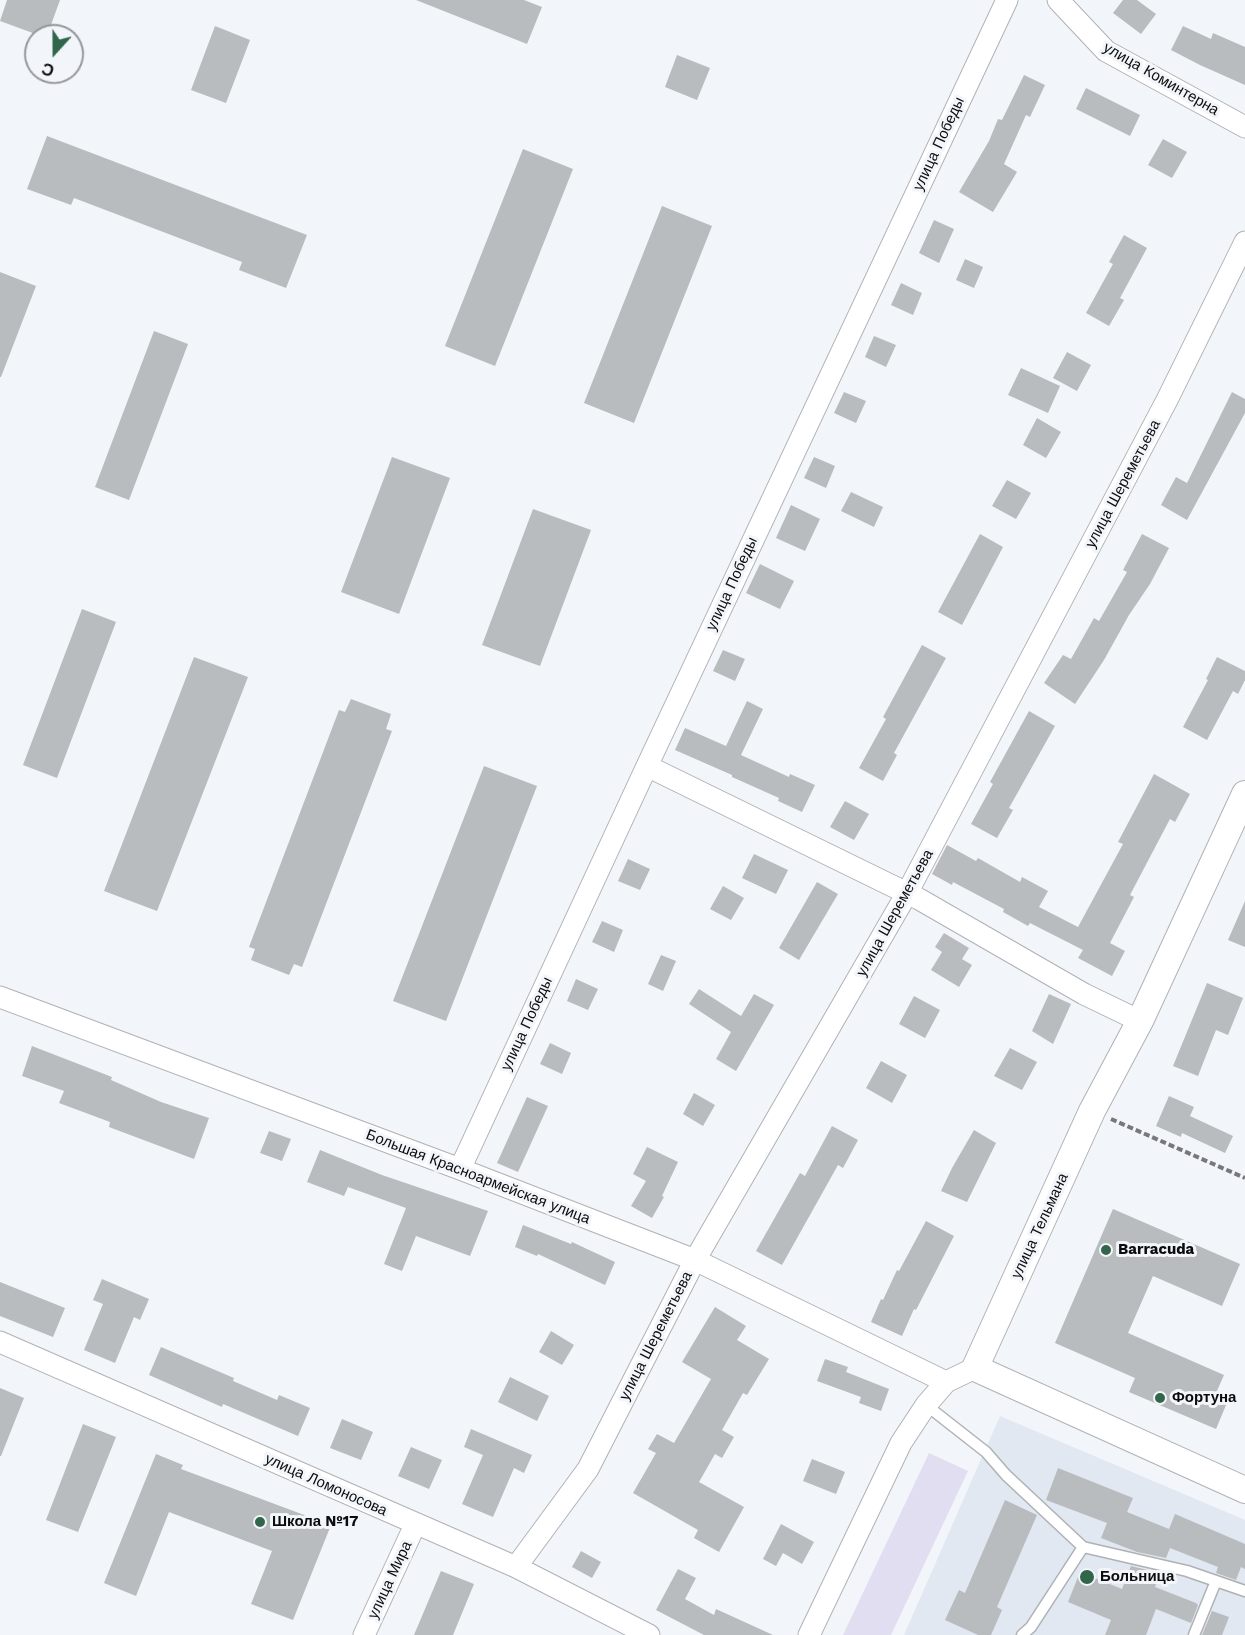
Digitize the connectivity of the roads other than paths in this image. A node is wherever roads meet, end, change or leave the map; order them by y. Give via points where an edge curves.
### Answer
1 (1007, 0) edge
2 (1058, 0) edge
3 (1245, 127) edge
4 (1245, 242) edge
5 (646, 766) junction
6 (1245, 794) edge
7 (906, 895) junction
8 (0, 997) edge
9 (1140, 1021) junction
10 (460, 1169) junction
11 (695, 1260) junction
12 (0, 1342) edge
13 (975, 1368) junction
14 (946, 1382) junction
15 (926, 1406) junction
16 (1245, 1490) edge
17 (415, 1524) junction
18 (1083, 1547) junction
19 (516, 1567) junction
20 (1216, 1581) junction
21 (1245, 1591) edge
22 (364, 1635) edge
23 (649, 1635) edge
24 (809, 1635) edge
25 (1022, 1635) edge
26 (1194, 1635) edge

1 - 5 street, улица Победы
2 - 3 street, улица Коминтерна via 1106,51
4 - 7 street, улица Шереметьева via 1167,400
5 - 7 street
5 - 10 street, улица Победы
6 - 9 street, улица Тельмана
7 - 9 street
7 - 11 street, улица Шереметьева
8 - 10 street, Большая Красноармейская улица
9 - 13 street, улица Тельмана via 1092,1111
10 - 11 street, Большая Красноармейская улица
11 - 14 street, Большая Красноармейская улица
11 - 19 street, улица Шереметьева via 588,1469
12 - 17 street, улица Ломоносова
13 - 14 street
13 - 16 street
14 - 15 street
15 - 18 lane via 986,1452
15 - 24 street via 901,1443
17 - 19 street, улица Ломоносова
17 - 22 street, улица Мира
18 - 20 lane
18 - 25 lane
19 - 23 street, улица Ломоносова
20 - 21 lane
20 - 26 lane

